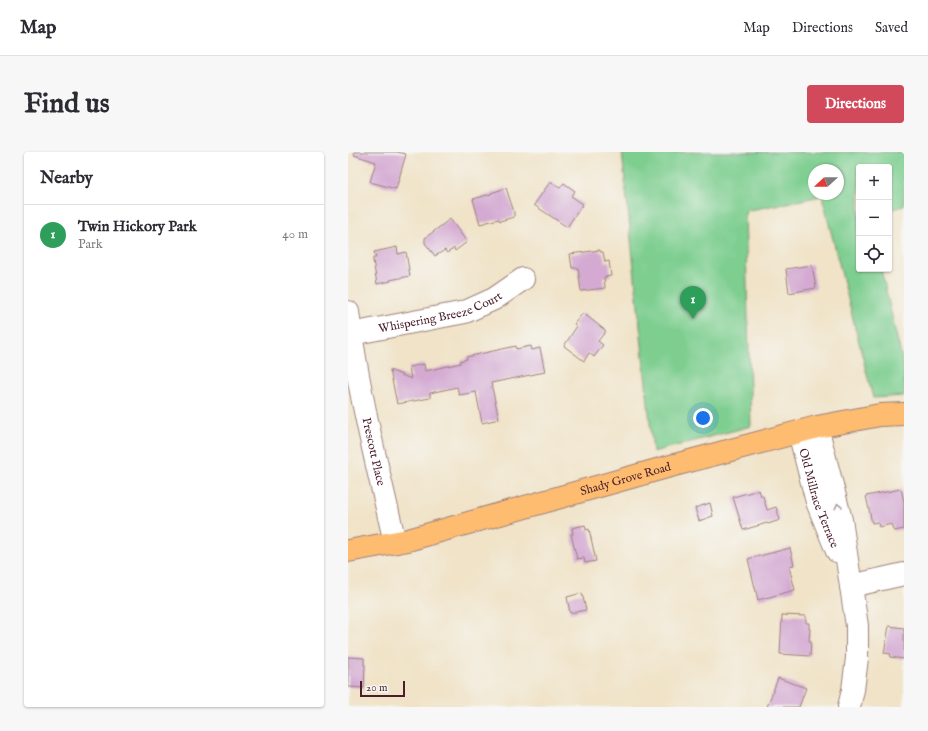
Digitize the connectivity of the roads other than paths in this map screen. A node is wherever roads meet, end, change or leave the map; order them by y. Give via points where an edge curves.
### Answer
1 (523, 279) dead end
2 (348, 312) edge
3 (351, 334) junction
4 (904, 414) edge
5 (808, 429) junction
6 (395, 542) junction
7 (348, 551) edge
8 (904, 574) edge
9 (851, 586) junction
10 (849, 707) edge

1 - 3 street, Whispering Breeze Court via 494,299 465,312
2 - 3 street, Prescott Place
3 - 6 street, Prescott Place
4 - 5 main road, Shady Grove Road via 880,415
5 - 6 main road, Shady Grove Road
5 - 9 street, Old Millrace Terrace via 841,520
6 - 7 main road, Shady Grove Road
8 - 9 street
9 - 10 street, Old Millrace Terrace via 857,626 857,658

